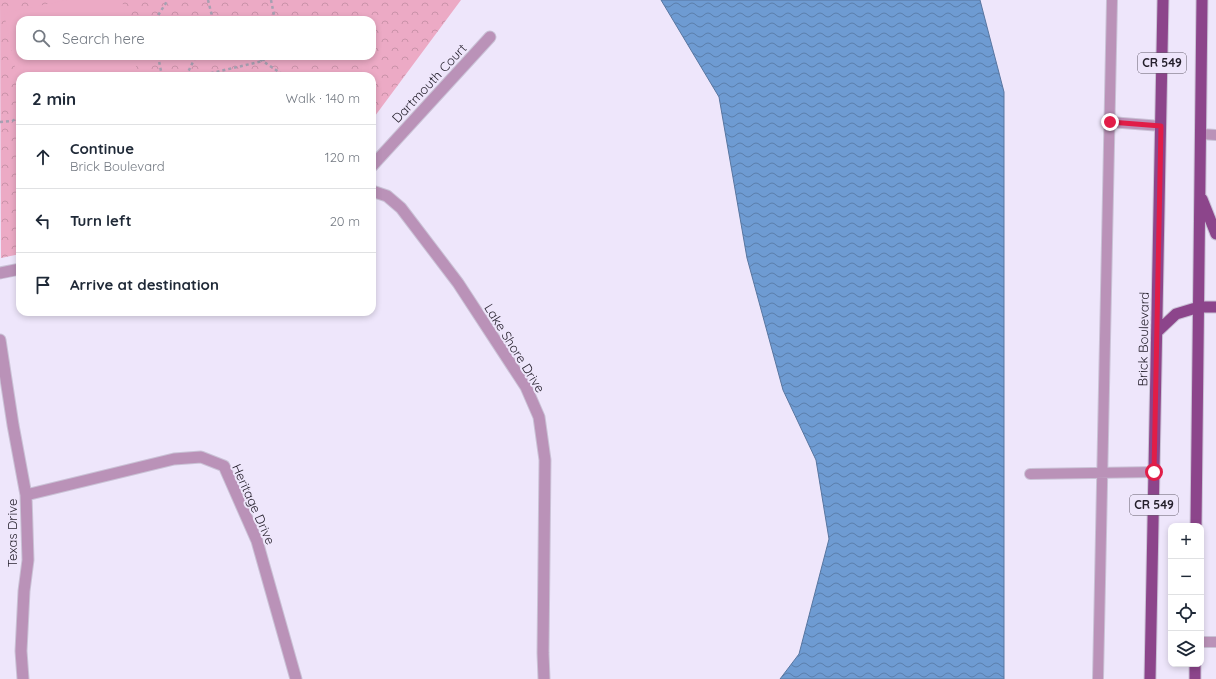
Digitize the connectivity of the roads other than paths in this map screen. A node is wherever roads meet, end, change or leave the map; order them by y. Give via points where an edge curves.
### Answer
1 (1112, 0) edge
2 (1163, 0) edge
3 (1202, 0) edge
4 (490, 37) dead end
5 (1110, 122) junction
6 (1161, 126) junction
7 (1201, 134) junction
8 (1216, 135) edge
9 (376, 162) edge
10 (376, 192) edge
11 (1200, 194) junction
12 (1216, 234) edge
13 (16, 270) edge
14 (0, 273) edge
15 (1199, 307) junction
16 (1216, 307) edge
17 (1158, 331) junction
18 (0, 340) edge
19 (1154, 472) junction
20 (1030, 474) dead end
21 (1103, 474) junction
22 (26, 495) junction
23 (1196, 523) edge
24 (1204, 642) edge
25 (1216, 642) edge
26 (1195, 667) edge
27 (24, 679) edge
28 (296, 679) edge
29 (544, 679) edge
30 (1098, 679) edge
31 (1150, 679) edge
32 (1195, 679) edge

1 - 5 lane
2 - 6 main road, Brick Boulevard / CR 549
3 - 7 main road, CR 549
4 - 9 street, Dartmouth Court
5 - 6 lane
5 - 21 lane
6 - 17 main road, Brick Boulevard / CR 549
7 - 8 lane
7 - 11 main road, CR 549
10 - 29 street, Lake Shore Drive via 387,196 401,208 458,283 526,387 539,417 545,460
11 - 12 main road
11 - 15 main road, CR 549
13 - 14 street
15 - 16 main road
15 - 17 main road via 1176,314
15 - 23 main road, CR 549
17 - 19 main road, Brick Boulevard / CR 549
18 - 22 street, Texas Drive
19 - 21 lane
19 - 31 main road, Brick Boulevard / CR 549
20 - 21 lane
21 - 30 lane
22 - 27 street, Texas Drive via 28,560 21,643
22 - 28 street, Heritage Drive via 174,459 201,457 224,466 258,541
24 - 25 lane
26 - 32 main road

